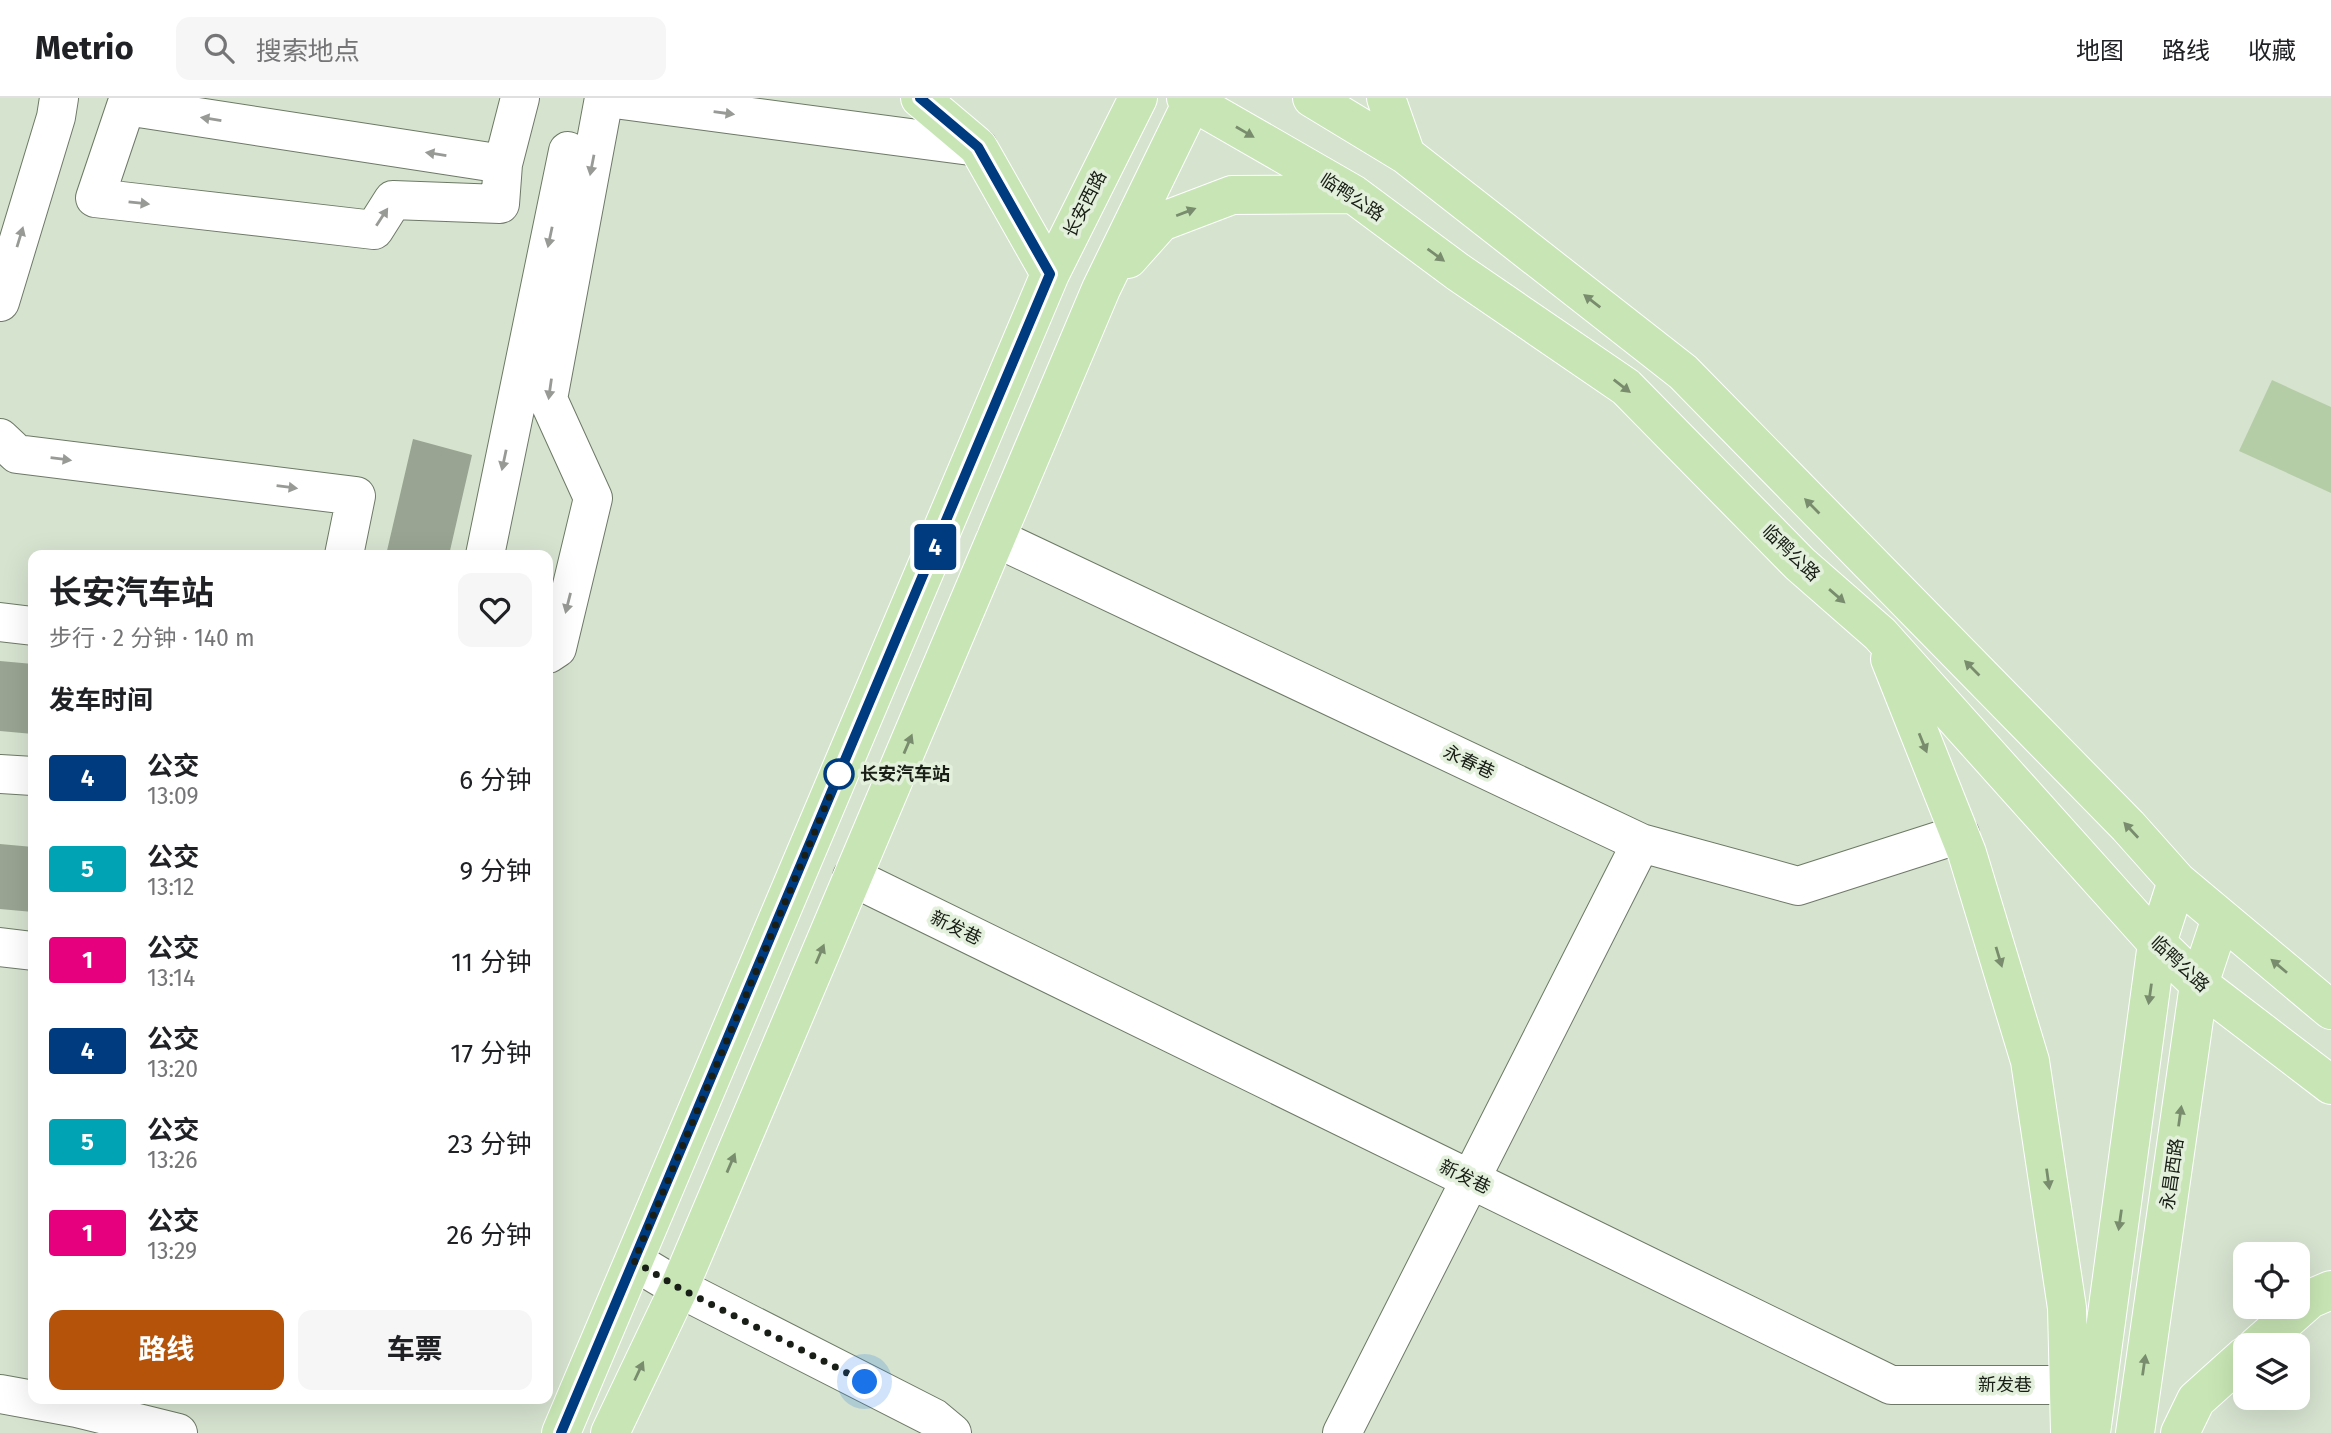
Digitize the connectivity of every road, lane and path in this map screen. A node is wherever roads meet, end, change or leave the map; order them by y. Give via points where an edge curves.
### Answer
1 (59, 98) edge
2 (520, 98) edge
3 (579, 98) edge
4 (606, 98) edge
5 (920, 98) edge
6 (1138, 98) edge
7 (1312, 98) edge
8 (1386, 98) edge
9 (1191, 99) edge
10 (978, 147) junction
11 (1406, 155) junction
12 (503, 164) junction
13 (1353, 194) junction
14 (1050, 274) junction
15 (1101, 289) junction
16 (0, 302) edge
17 (0, 438) edge
18 (996, 538) junction
19 (345, 550) edge
20 (486, 550) edge
21 (0, 622) edge
22 (28, 625) edge
23 (1880, 634) junction
24 (553, 651) edge
25 (0, 774) edge
26 (28, 776) edge
27 (1960, 834) junction
28 (1641, 843) junction
29 (852, 877) junction
30 (2177, 881) junction
31 (2221, 918) junction
32 (2157, 943) junction
33 (0, 947) edge
34 (28, 950) edge
35 (2199, 984) junction
36 (2331, 1010) edge
37 (2331, 1085) edge
38 (1470, 1180) junction
39 (634, 1261) junction
40 (679, 1288) junction
41 (2331, 1290) edge
42 (2272, 1333) edge
43 (2233, 1367) edge
44 (0, 1394) edge
45 (28, 1399) edge
46 (55, 1404) edge
47 (2085, 1406) edge
48 (178, 1433) edge
49 (561, 1433) edge
50 (610, 1433) edge
51 (952, 1433) edge
52 (1342, 1433) edge
53 (2070, 1433) edge
54 (2135, 1433) edge
55 (2180, 1433) edge

16 -> 1 street
2 - 12 street
3 -> 20 street
4 -> 10 street
4 -> 24 street via 548,398 593,498
5 - 10 main road
6 - 14 main road, 长安西路
7 - 11 main road
8 - 11 main road
9 -> 13 main road, 临鸭公路
9 - 15 main road
10 - 14 main road
30 -> 11 main road via 1683,372
12 -> 12 street via 126,106 95,198 374,230 393,200 500,204
15 -> 13 main road via 1161,222 1232,195
13 -> 23 main road, 临鸭公路 via 1626,387 1800,564
14 - 39 main road, 长安西路
15 - 18 main road
17 -> 19 street via 17,454 356,496
18 - 28 street, 永春巷
29 -> 18 main road
21 - 22 street
23 -> 27 main road
23 - 32 main road, 临鸭公路
25 - 26 street
27 - 28 street, 永春巷 via 1798,886
27 -> 47 main road via 2030,1061
28 - 38 street
29 - 38 street, 新发巷
40 -> 29 main road
30 - 31 main road
30 - 32 main road
31 - 35 main road, 永昌西路
36 -> 31 main road
32 - 35 main road, 临鸭公路
32 -> 47 main road
33 - 34 street
35 - 37 main road, 临鸭公路
54 -> 35 main road, 永昌西路
38 - 47 street, 新发巷 via 1892,1385
38 - 52 street
39 - 40 street
39 - 49 main road, 长安西路
50 -> 40 main road
40 - 51 street via 934,1418
41 - 42 main road via 2311,1299
43 - 55 main road via 2196,1400
44 - 45 street
46 - 48 street
47 - 53 main road

